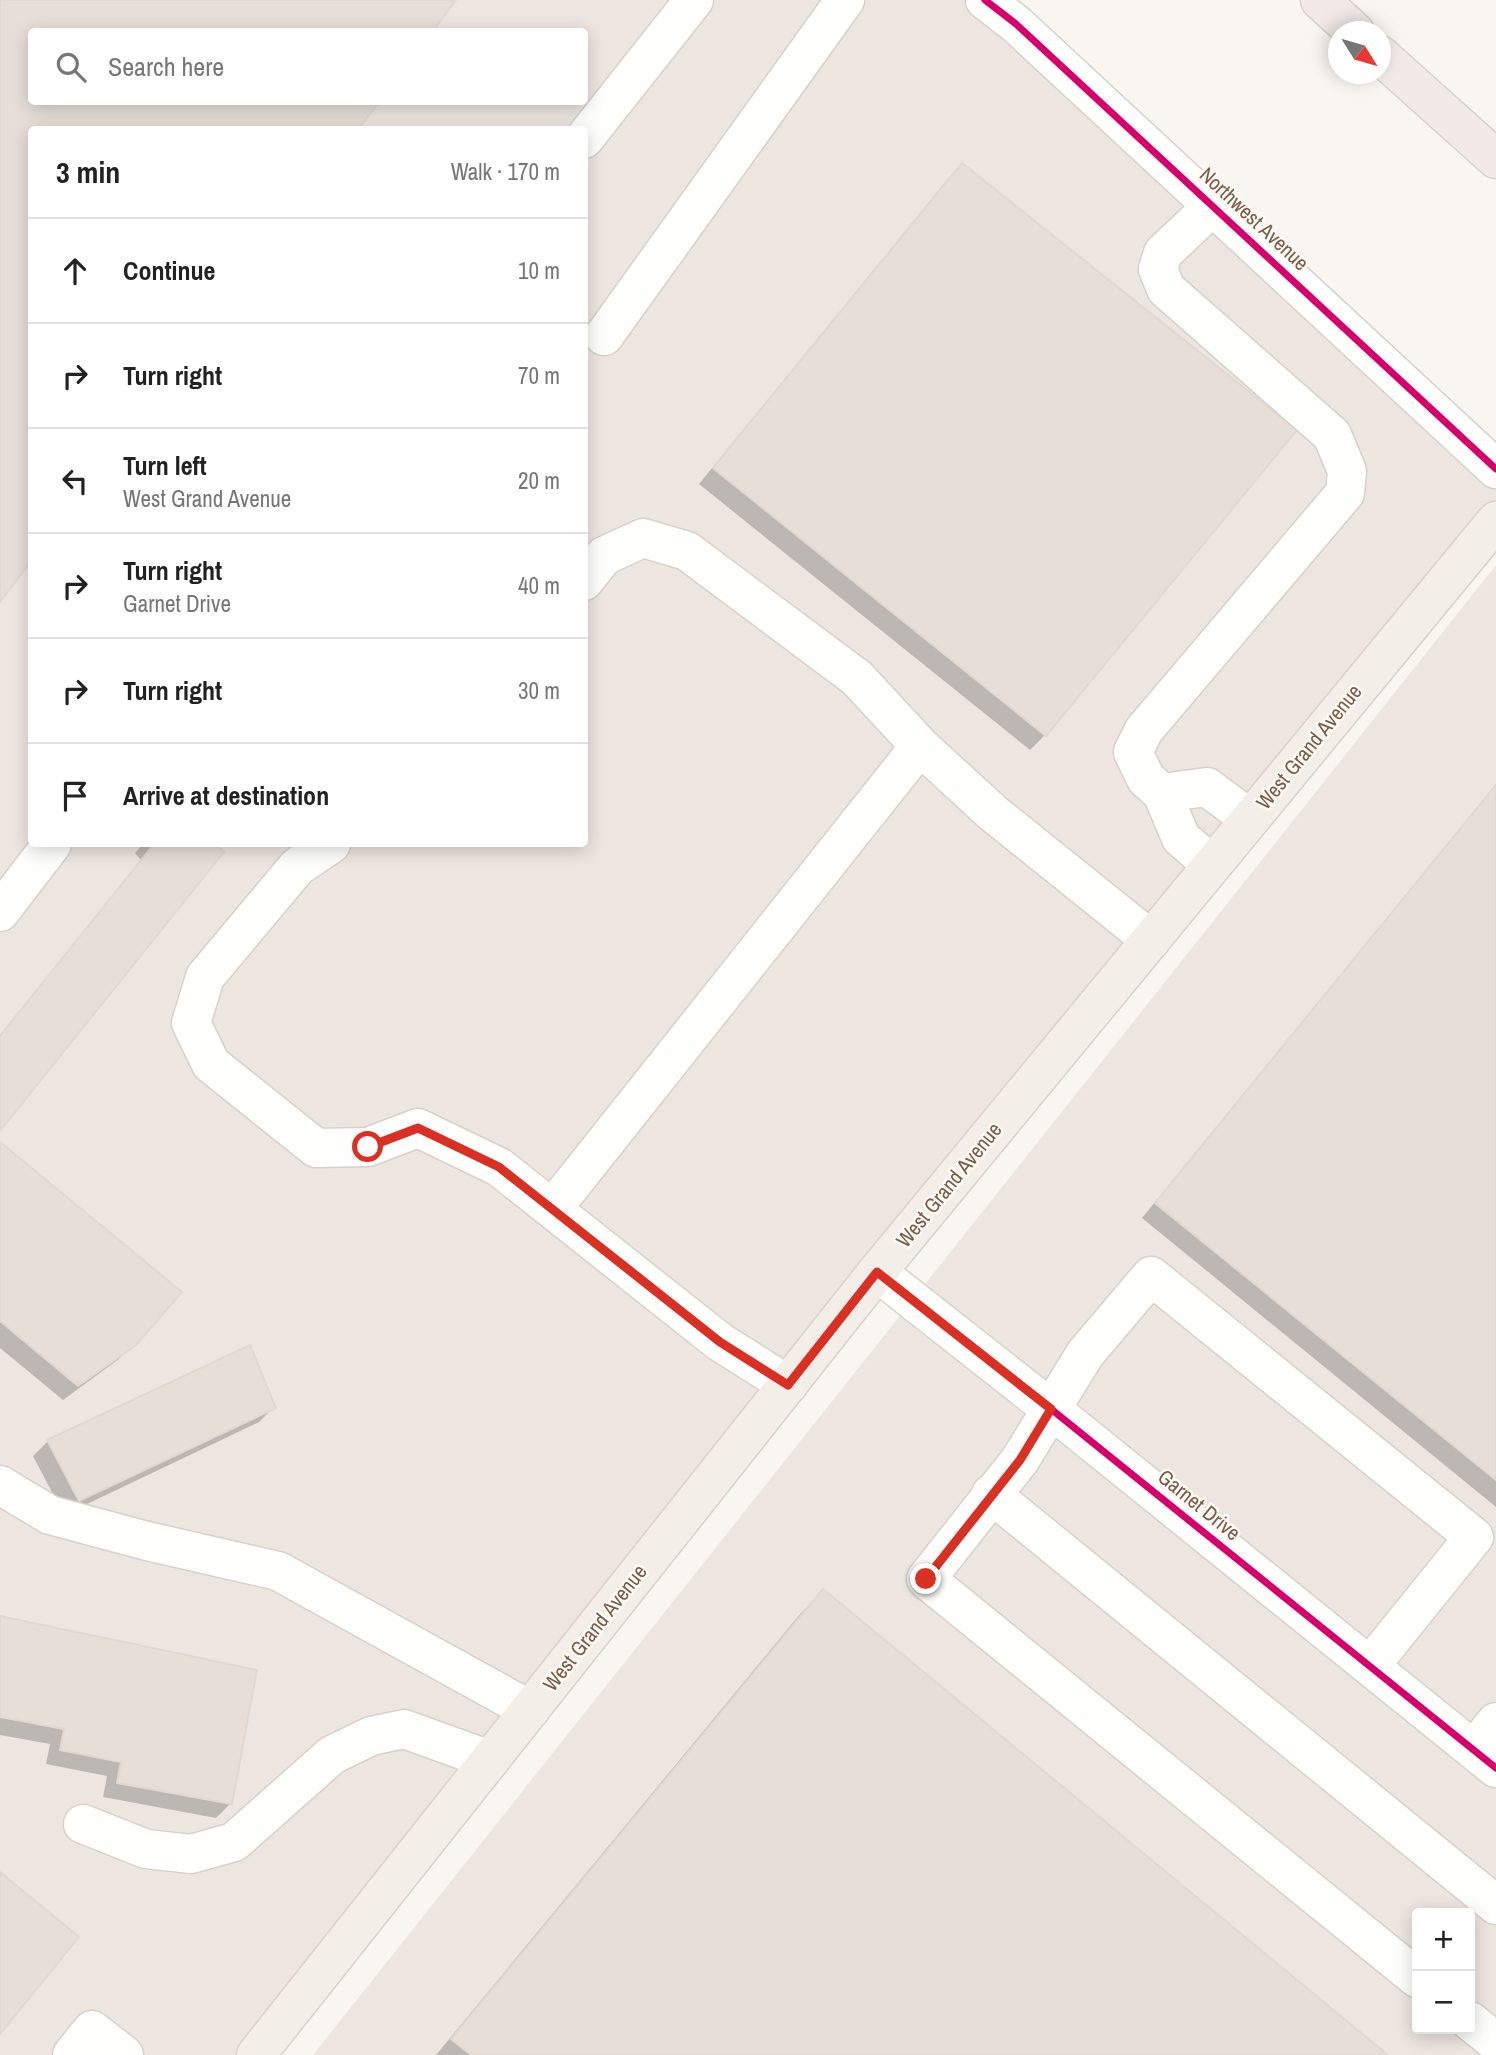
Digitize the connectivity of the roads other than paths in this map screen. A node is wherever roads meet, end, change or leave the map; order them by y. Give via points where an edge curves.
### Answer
1 (694, 0) edge
2 (845, 0) edge
3 (985, 0) edge
4 (1320, 0) edge
5 (1343, 21) edge
6 (1391, 64) edge
7 (588, 134) edge
8 (1496, 159) edge
9 (1214, 205) junction
10 (604, 336) dead end
11 (1496, 469) edge
12 (1496, 521) edge
13 (588, 576) edge
14 (920, 746) junction
15 (1162, 793) junction
16 (1250, 819) junction
17 (50, 847) edge
18 (327, 847) edge
19 (1212, 865) junction
20 (0, 912) edge
21 (1151, 940) junction
22 (553, 1208) junction
23 (877, 1272) junction
24 (788, 1385) junction
25 (1051, 1409) junction
26 (0, 1485) edge
27 (991, 1494) junction
28 (1370, 1666) junction
29 (530, 1710) junction
30 (1489, 1747) edge
31 (490, 1760) junction
32 (83, 1824) dead end
33 (1496, 1905) edge
34 (1412, 1974) edge
35 (1475, 2025) edge
36 (1496, 2042) edge
37 (72, 2055) edge
38 (124, 2055) edge
39 (256, 2055) edge

1 - 7 street
2 - 10 street
3 - 9 street, Northwest Avenue
4 - 5 highway
6 - 8 highway
9 - 11 street, Northwest Avenue
9 - 15 street via 1163,253 1158,269 1166,289 1332,435 1347,471 1345,492 1144,730 1133,752 1146,779
12 - 16 main road, West Grand Avenue
13 - 14 street via 604,556 643,538 687,551 857,678
14 - 21 street via 993,813
14 - 22 street
15 - 16 street via 1207,788
15 - 19 street via 1181,838
16 - 19 main road, West Grand Avenue
17 - 20 street
18 - 22 street via 297,867 205,977 191,1023 211,1064 316,1148 368,1147 418,1128 499,1167
19 - 21 main road, West Grand Avenue
21 - 23 main road, West Grand Avenue
22 - 24 street via 720,1342
23 - 24 main road, West Grand Avenue
23 - 25 street, Garnet Drive
24 - 29 main road, West Grand Avenue
25 - 27 street via 1020,1460
25 - 28 street, Garnet Drive
25 - 28 street via 1085,1354 1150,1276 1474,1537
26 - 29 street via 50,1515 278,1571
27 - 33 street
27 - 34 street via 926,1579
28 - 30 street, Garnet Drive
29 - 31 main road, West Grand Avenue
31 - 32 street via 404,1729 371,1736 332,1755 234,1842 191,1854 146,1849
31 - 39 main road, West Grand Avenue
35 - 36 street
37 - 38 street via 92,2030

